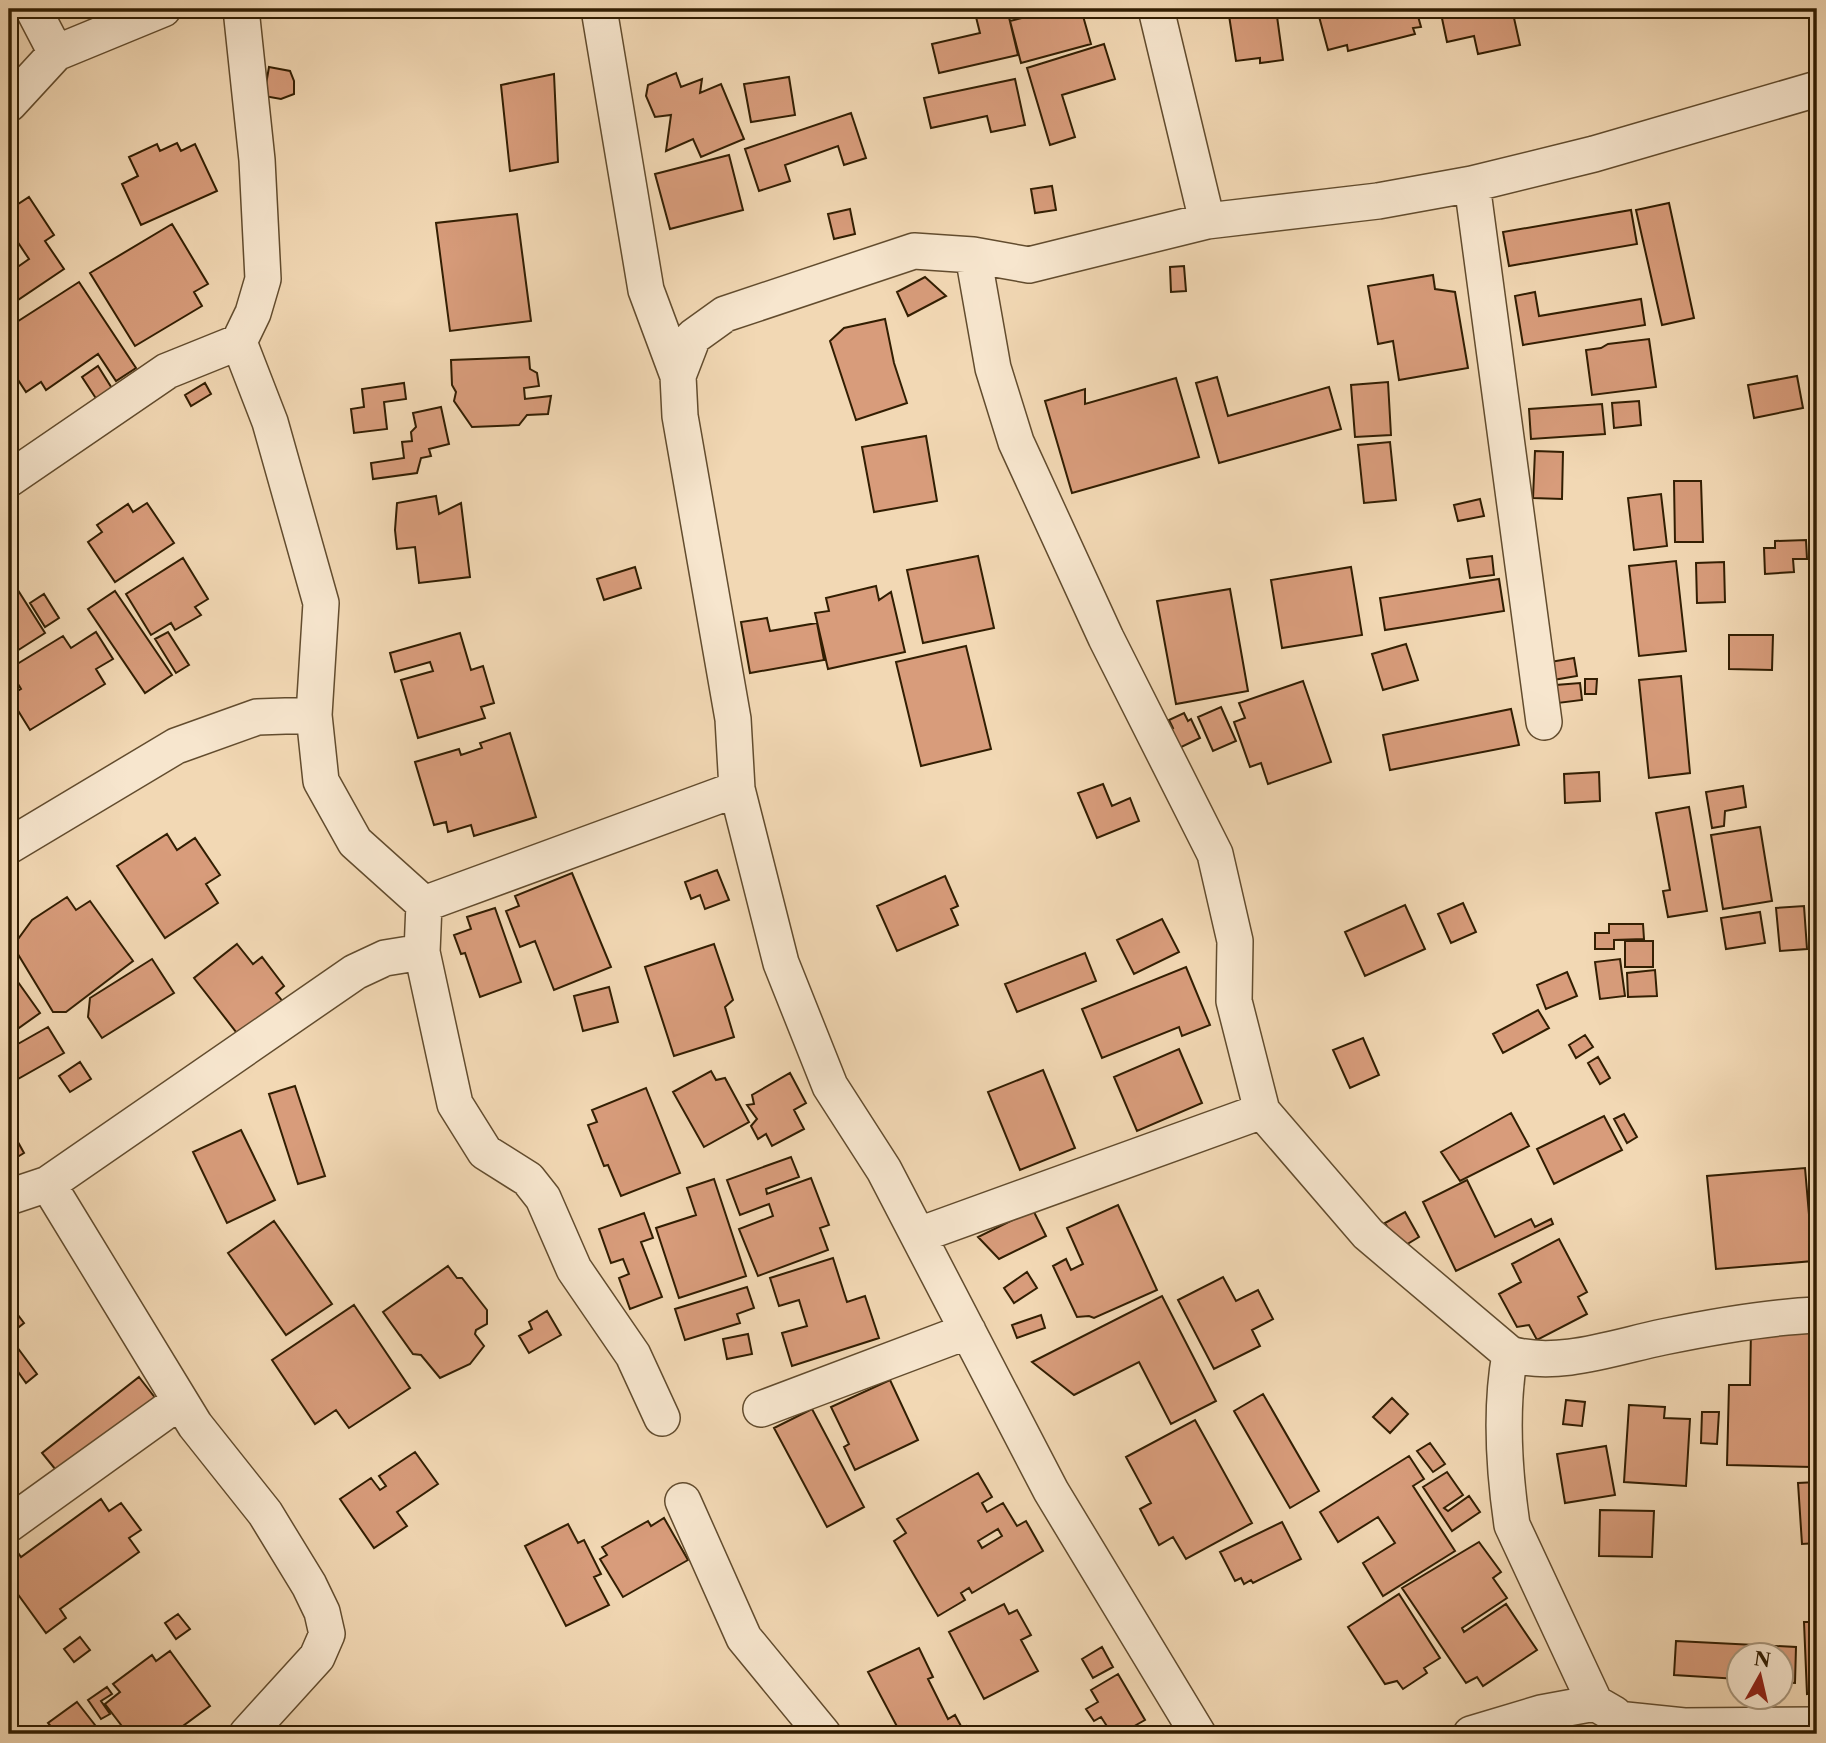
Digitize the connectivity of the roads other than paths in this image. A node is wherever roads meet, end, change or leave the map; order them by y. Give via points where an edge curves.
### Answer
1 (33, 9) edge
2 (163, 9) edge
3 (241, 9) edge
4 (599, 9) edge
5 (1156, 9) edge
6 (57, 53) junction
7 (1817, 89) edge
8 (9, 104) edge
9 (1472, 184) junction
10 (1207, 221) junction
11 (973, 255) junction
12 (239, 342) junction
13 (678, 376) junction
14 (9, 479) edge
15 (314, 715) junction
16 (1544, 722) dead end
17 (737, 789) junction
18 (9, 846) edge
19 (424, 904) junction
20 (422, 952) junction
21 (1262, 1111) junction
22 (48, 1184) junction
23 (9, 1197) edge
24 (919, 1235) junction
25 (1817, 1315) edge
26 (968, 1331) junction
27 (1510, 1354) junction
28 (180, 1401) junction
29 (761, 1409) dead end
30 (662, 1418) dead end
31 (683, 1501) dead end
32 (9, 1524) edge
33 (1595, 1703) junction
34 (1817, 1725) edge
35 (1631, 1727) edge
36 (247, 1734) edge
37 (823, 1734) edge
38 (1198, 1734) edge
39 (1471, 1734) edge

1 - 6 street
2 - 6 street
3 - 12 street via 257,160 263,279
4 - 13 street via 646,290
5 - 10 street
6 - 8 street
7 - 9 street
9 - 10 street via 1378,201
9 - 16 street
10 - 11 street via 1028,265
11 - 13 street via 914,251 725,314 693,337
11 - 21 street via 993,368 1016,442 1106,638 1216,854 1235,941 1234,1001
12 - 14 street via 167,371
12 - 15 street via 270,422 321,603
13 - 17 street via 692,495 733,719
15 - 18 street via 257,717 176,746
15 - 19 street via 321,780 355,842
17 - 19 street
17 - 24 street via 781,963 830,1086
19 - 20 street
20 - 22 street via 385,958 355,972
20 - 30 street via 455,1104 485,1152 528,1179 543,1198 574,1269 633,1355
21 - 24 street
21 - 27 street via 1368,1234
22 - 23 street
22 - 28 street
24 - 26 street
25 - 27 street via 1676,1334 1550,1360
26 - 29 street
26 - 38 street via 1051,1491
27 - 33 street via 1504,1403 1512,1525
28 - 32 street
28 - 36 street via 265,1513 309,1585 327,1634 317,1657
31 - 37 street via 744,1638
33 - 35 street
33 - 39 street
34 - 35 street

